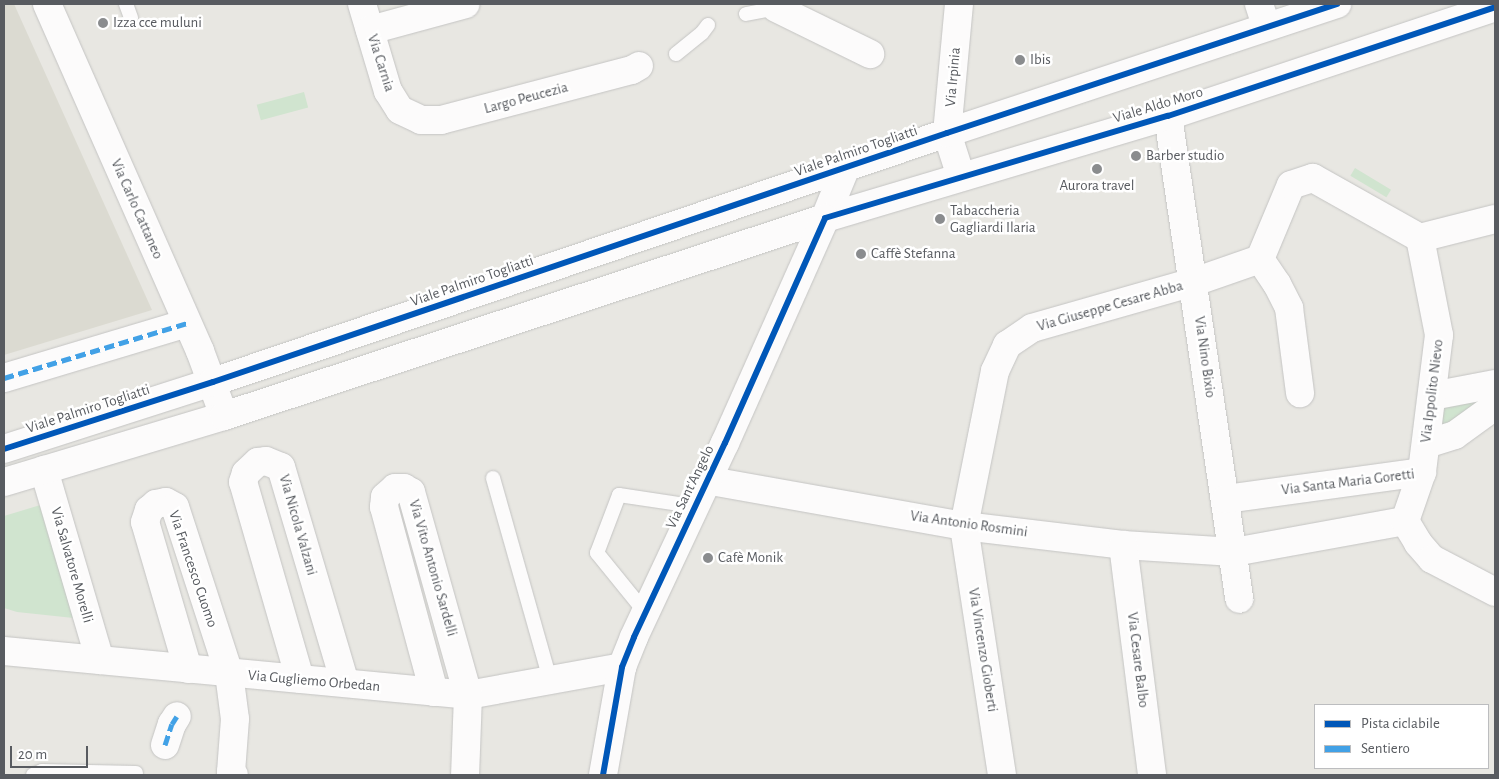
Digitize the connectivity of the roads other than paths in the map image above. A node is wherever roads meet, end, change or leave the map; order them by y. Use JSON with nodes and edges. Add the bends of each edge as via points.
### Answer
{"nodes":[{"id":1,"x":47,"y":4,"type":"edge"},
{"id":2,"x":126,"y":4,"type":"edge"},
{"id":3,"x":362,"y":4,"type":"edge"},
{"id":4,"x":466,"y":4,"type":"edge"},
{"id":5,"x":959,"y":4,"type":"edge"},
{"id":6,"x":1337,"y":4,"type":"edge"},
{"id":7,"x":776,"y":6,"type":"edge"},
{"id":8,"x":1495,"y":7,"type":"edge"},
{"id":9,"x":746,"y":14,"type":"dead end"},
{"id":10,"x":1262,"y":15,"type":"edge"},
{"id":11,"x":131,"y":18,"type":"dead end"},
{"id":12,"x":708,"y":25,"type":"dead end"},
{"id":13,"x":370,"y":30,"type":"junction"},
{"id":14,"x":676,"y":54,"type":"dead end"},
{"id":15,"x":870,"y":54,"type":"dead end"},
{"id":16,"x":639,"y":66,"type":"dead end"},
{"id":17,"x":411,"y":116,"type":"joint"},
{"id":18,"x":1168,"y":116,"type":"junction"},
{"id":19,"x":947,"y":133,"type":"junction"},
{"id":20,"x":846,"y":167,"type":"junction"},
{"id":21,"x":961,"y":177,"type":"junction"},
{"id":22,"x":825,"y":218,"type":"junction"},
{"id":23,"x":1495,"y":219,"type":"edge"},
{"id":24,"x":1420,"y":238,"type":"junction"},
{"id":25,"x":1260,"y":259,"type":"junction"},
{"id":26,"x":1194,"y":282,"type":"junction"},
{"id":27,"x":187,"y":323,"type":"junction"},
{"id":28,"x":4,"y":378,"type":"edge"},
{"id":29,"x":213,"y":382,"type":"junction"},
{"id":30,"x":1495,"y":384,"type":"edge"},
{"id":31,"x":1300,"y":393,"type":"dead end"},
{"id":32,"x":1432,"y":396,"type":"junction"},
{"id":33,"x":1495,"y":406,"type":"edge"},
{"id":34,"x":224,"y":416,"type":"junction"},
{"id":35,"x":1426,"y":444,"type":"junction"},
{"id":36,"x":4,"y":449,"type":"edge"},
{"id":37,"x":44,"y":470,"type":"junction"},
{"id":38,"x":1422,"y":472,"type":"junction"},
{"id":39,"x":493,"y":478,"type":"dead end"},
{"id":40,"x":705,"y":480,"type":"junction"},
{"id":41,"x":4,"y":482,"type":"edge"},
{"id":42,"x":1226,"y":499,"type":"junction"},
{"id":43,"x":693,"y":506,"type":"junction"},
{"id":44,"x":1406,"y":520,"type":"junction"},
{"id":45,"x":964,"y":526,"type":"junction"},
{"id":46,"x":1123,"y":545,"type":"junction"},
{"id":47,"x":1234,"y":552,"type":"junction"},
{"id":48,"x":1495,"y":592,"type":"edge"},
{"id":49,"x":1239,"y":599,"type":"dead end"},
{"id":50,"x":645,"y":612,"type":"junction"},
{"id":51,"x":4,"y":651,"type":"edge"},
{"id":52,"x":100,"y":660,"type":"junction"},
{"id":53,"x":622,"y":666,"type":"junction"},
{"id":54,"x":188,"y":669,"type":"junction"},
{"id":55,"x":229,"y":673,"type":"junction"},
{"id":56,"x":300,"y":679,"type":"junction"},
{"id":57,"x":550,"y":680,"type":"junction"},
{"id":58,"x":345,"y":683,"type":"junction"},
{"id":59,"x":434,"y":692,"type":"junction"},
{"id":60,"x":468,"y":695,"type":"junction"},
{"id":61,"x":177,"y":716,"type":"dead end"},
{"id":62,"x":165,"y":746,"type":"dead end"},
{"id":63,"x":136,"y":773,"type":"dead end"},
{"id":64,"x":232,"y":774,"type":"edge"},
{"id":65,"x":33,"y":775,"type":"edge"},
{"id":66,"x":465,"y":775,"type":"edge"},
{"id":67,"x":603,"y":775,"type":"edge"},
{"id":68,"x":1002,"y":775,"type":"edge"},
{"id":69,"x":1152,"y":775,"type":"edge"}],
"edges":[{"from":1,"to":27,"type":"street","name":"Via Carlo Cattaneo"},
{"from":2,"to":11,"type":"lane"},
{"from":3,"to":13,"type":"street","name":"Via Carnia"},
{"from":4,"to":13,"type":"street"},
{"from":5,"to":19,"type":"street","name":"Via Irpinia"},
{"from":6,"to":10,"type":"street"},
{"from":7,"to":9,"type":"lane"},
{"from":7,"to":15,"type":"street"},
{"from":8,"to":18,"type":"street","name":"Viale Aldo Moro"},
{"from":10,"to":19,"type":"street"},
{"from":12,"to":14,"type":"lane"},
{"from":13,"to":17,"type":"street","name":"Via Carnia","via":[[388,91],[400,110]]},
{"from":16,"to":17,"type":"street","name":"Largo Peucezia","via":[[441,120],[421,120]]},
{"from":18,"to":21,"type":"street","name":"Viale Aldo Moro"},
{"from":18,"to":26,"type":"street","name":"Via Nino Bixio"},
{"from":19,"to":20,"type":"street","name":"Viale Palmiro Togliatti"},
{"from":19,"to":21,"type":"street","name":"Via Irpinia"},
{"from":20,"to":22,"type":"street","name":"Viale Palmiro Togliatti"},
{"from":20,"to":29,"type":"street","name":"Viale Palmiro Togliatti"},
{"from":21,"to":22,"type":"street","name":"Viale Aldo Moro"},
{"from":22,"to":34,"type":"street"},
{"from":22,"to":40,"type":"street","name":"Via Sant'Angelo","via":[[725,443]]},
{"from":23,"to":24,"type":"street"},
{"from":24,"to":25,"type":"street","via":[[1313,178],[1291,185]]},
{"from":24,"to":32,"type":"street","name":"Via Ippolito Nievo","via":[[1439,335]]},
{"from":25,"to":26,"type":"street"},
{"from":25,"to":31,"type":"street","via":[[1290,308]]},
{"from":26,"to":42,"type":"street","name":"Via Nino Bixio"},
{"from":26,"to":45,"type":"street","name":"Via Giuseppe Cesare Abba","via":[[1032,328],[1007,345],[995,371]]},
{"from":27,"to":28,"type":"street"},
{"from":27,"to":29,"type":"street","name":"Via Carlo Cattaneo"},
{"from":29,"to":34,"type":"street","name":"Via Carlo Cattaneo"},
{"from":29,"to":36,"type":"street","name":"Viale Palmiro Togliatti"},
{"from":30,"to":32,"type":"street"},
{"from":32,"to":35,"type":"street","name":"Via Ippolito Nievo"},
{"from":33,"to":35,"type":"street","via":[[1455,435]]},
{"from":34,"to":37,"type":"street"},
{"from":35,"to":38,"type":"street","name":"Via Ippolito Nievo"},
{"from":37,"to":41,"type":"street"},
{"from":37,"to":52,"type":"street","name":"Via Salvatore Morelli"},
{"from":38,"to":42,"type":"street","name":"Via Santa Maria Goretti"},
{"from":38,"to":44,"type":"street","name":"Via Santa Maria Goretti"},
{"from":39,"to":57,"type":"lane"},
{"from":40,"to":43,"type":"street","name":"Via Sant'Angelo"},
{"from":40,"to":45,"type":"street","name":"Via Antonio Rosmini"},
{"from":42,"to":47,"type":"street","name":"Via Nino Bixio"},
{"from":43,"to":50,"type":"street","name":"Via Sant'Angelo"},
{"from":43,"to":50,"type":"lane","via":[[619,495],[597,553]]},
{"from":44,"to":47,"type":"street"},
{"from":44,"to":48,"type":"street","via":[[1418,543],[1432,559]]},
{"from":45,"to":46,"type":"street","name":"Via Antonio Rosmini"},
{"from":45,"to":68,"type":"street","name":"Via Vincenzo Gioberti"},
{"from":46,"to":47,"type":"street","name":"Via Antonio Rosmini"},
{"from":46,"to":69,"type":"street","name":"Via Cesare Balbo"},
{"from":47,"to":49,"type":"street","name":"Via Nino Bixio"},
{"from":50,"to":53,"type":"street","name":"Via Sant'Angelo"},
{"from":51,"to":52,"type":"street","name":"Via Gugliemo Orbedan"},
{"from":52,"to":54,"type":"street","name":"Via Gugliemo Orbedan"},
{"from":53,"to":57,"type":"street","name":"Via Gugliemo Orbedan"},
{"from":53,"to":67,"type":"street","name":"Via Sant'Angelo"},
{"from":54,"to":55,"type":"street","name":"Via Gugliemo Orbedan"},
{"from":54,"to":55,"type":"street","name":"Via Francesco Cuomo","via":[[145,522],[149,510],[166,502],[175,507]]},
{"from":55,"to":56,"type":"street","name":"Via Gugliemo Orbedan"},
{"from":55,"to":64,"type":"street","via":[[235,719]]},
{"from":56,"to":58,"type":"street","name":"Via Gugliemo Orbedan"},
{"from":56,"to":58,"type":"street","name":"Via Nicola Valzani","via":[[243,482],[246,473],[258,462],[281,467]]},
{"from":57,"to":60,"type":"street","name":"Via Gugliemo Orbedan"},
{"from":58,"to":59,"type":"street","name":"Via Gugliemo Orbedan"},
{"from":59,"to":60,"type":"street","name":"Via Gugliemo Orbedan"},
{"from":59,"to":60,"type":"street","name":"Via Vito Antonio Sardelli","via":[[384,507],[385,497],[395,488],[411,492]]},
{"from":60,"to":66,"type":"street"},
{"from":61,"to":62,"type":"street"},
{"from":63,"to":65,"type":"lane","via":[[42,771]]}]}
